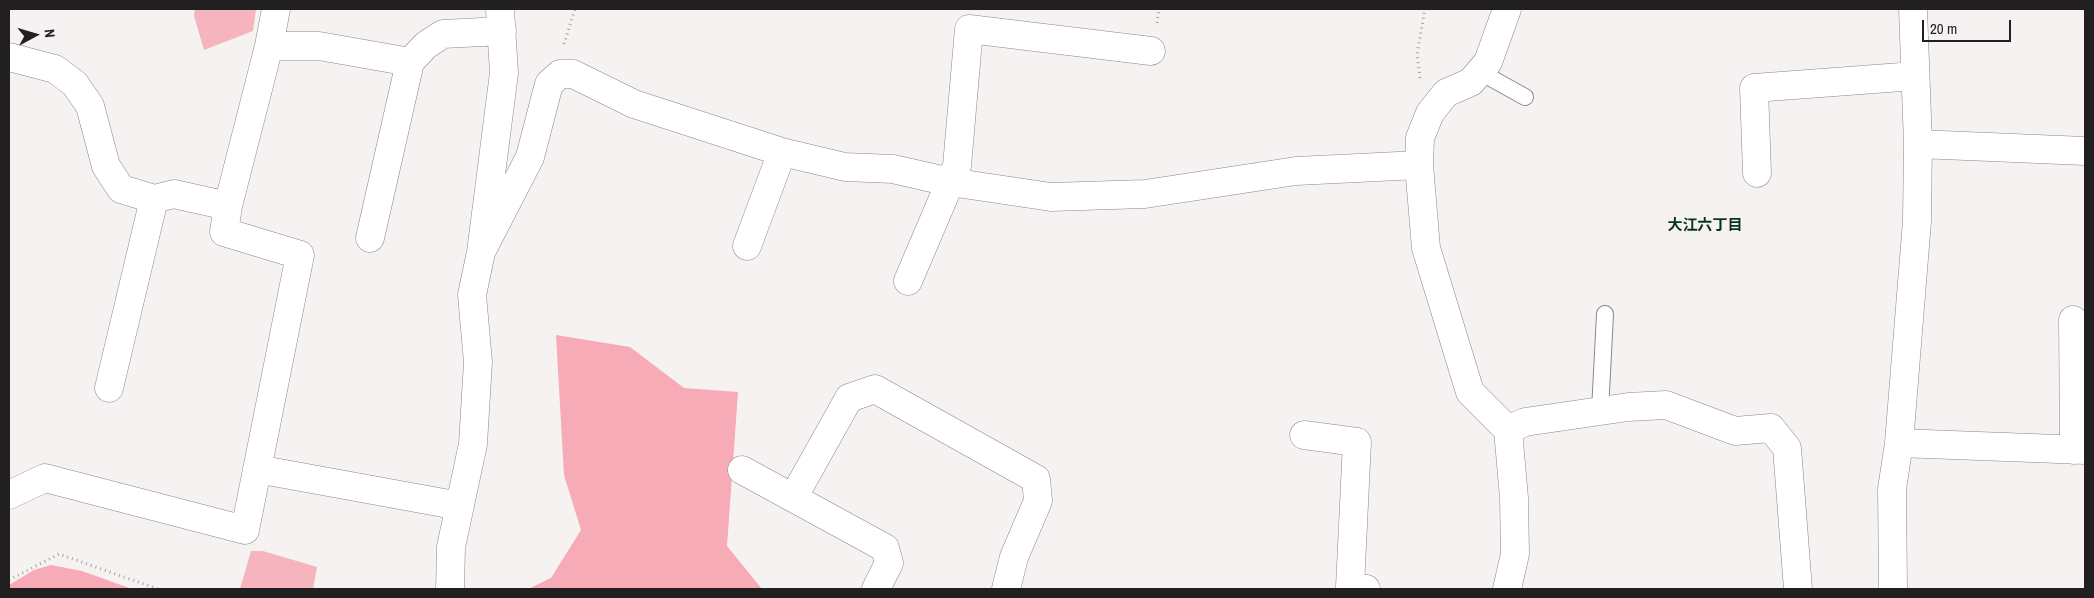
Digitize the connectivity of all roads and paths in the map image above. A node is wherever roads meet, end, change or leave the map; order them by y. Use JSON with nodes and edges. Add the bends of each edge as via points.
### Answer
{"nodes":[{"id":1,"x":276,"y":9,"type":"edge"},
{"id":2,"x":575,"y":9,"type":"edge"},
{"id":3,"x":1425,"y":9,"type":"edge"},
{"id":4,"x":1507,"y":9,"type":"edge"},
{"id":5,"x":1913,"y":9,"type":"edge"},
{"id":6,"x":501,"y":20,"type":"edge"},
{"id":7,"x":269,"y":46,"type":"junction"},
{"id":8,"x":1151,"y":51,"type":"dead end"},
{"id":9,"x":9,"y":57,"type":"edge"},
{"id":10,"x":410,"y":62,"type":"junction"},
{"id":11,"x":1480,"y":72,"type":"junction"},
{"id":12,"x":560,"y":74,"type":"junction"},
{"id":13,"x":1915,"y":76,"type":"junction"},
{"id":14,"x":1524,"y":97,"type":"dead end"},
{"id":15,"x":1434,"y":108,"type":"junction"},
{"id":16,"x":1918,"y":144,"type":"junction"},
{"id":17,"x":2085,"y":151,"type":"edge"},
{"id":18,"x":782,"y":152,"type":"junction"},
{"id":19,"x":1419,"y":165,"type":"junction"},
{"id":20,"x":1757,"y":173,"type":"dead end"},
{"id":21,"x":950,"y":182,"type":"junction"},
{"id":22,"x":154,"y":200,"type":"junction"},
{"id":23,"x":228,"y":206,"type":"junction"},
{"id":24,"x":370,"y":238,"type":"dead end"},
{"id":25,"x":747,"y":246,"type":"dead end"},
{"id":26,"x":481,"y":252,"type":"junction"},
{"id":27,"x":908,"y":281,"type":"dead end"},
{"id":28,"x":1605,"y":314,"type":"dead end"},
{"id":29,"x":2073,"y":320,"type":"dead end"},
{"id":30,"x":108,"y":388,"type":"dead end"},
{"id":31,"x":1600,"y":411,"type":"junction"},
{"id":32,"x":1508,"y":430,"type":"junction"},
{"id":33,"x":1304,"y":435,"type":"dead end"},
{"id":34,"x":1899,"y":443,"type":"junction"},
{"id":35,"x":2080,"y":450,"type":"edge"},
{"id":36,"x":257,"y":469,"type":"junction"},
{"id":37,"x":742,"y":470,"type":"dead end"},
{"id":38,"x":9,"y":495,"type":"edge"},
{"id":39,"x":793,"y":498,"type":"junction"},
{"id":40,"x":460,"y":506,"type":"junction"},
{"id":41,"x":9,"y":580,"type":"edge"},
{"id":42,"x":158,"y":589,"type":"edge"},
{"id":43,"x":450,"y":589,"type":"edge"},
{"id":44,"x":876,"y":589,"type":"edge"},
{"id":45,"x":1006,"y":589,"type":"edge"},
{"id":46,"x":1366,"y":589,"type":"edge"},
{"id":47,"x":1506,"y":589,"type":"edge"},
{"id":48,"x":1798,"y":589,"type":"edge"},
{"id":49,"x":1894,"y":589,"type":"edge"}],
"edges":[{"from":1,"to":7,"type":"street"},
{"from":2,"to":12,"type":"path","via":[[560,55]]},
{"from":3,"to":15,"type":"path","via":[[1417,54],[1421,83]]},
{"from":4,"to":11,"type":"street","via":[[1488,62]]},
{"from":5,"to":13,"type":"street"},
{"from":6,"to":10,"type":"street","via":[[443,34],[426,45]]},
{"from":6,"to":26,"type":"street","via":[[504,72]]},
{"from":7,"to":10,"type":"street","via":[[319,46]]},
{"from":7,"to":23,"type":"street"},
{"from":8,"to":21,"type":"street","via":[[969,29],[956,166]]},
{"from":9,"to":22,"type":"street","via":[[55,69],[75,84],[90,106],[106,166],[121,189]]},
{"from":10,"to":24,"type":"street"},
{"from":11,"to":14,"type":"lane"},
{"from":11,"to":15,"type":"street","via":[[1471,82],[1446,93]]},
{"from":12,"to":18,"type":"street","via":[[573,74],[634,104]]},
{"from":12,"to":26,"type":"street","via":[[549,84],[530,157]]},
{"from":13,"to":16,"type":"street"},
{"from":13,"to":20,"type":"street","via":[[1754,88]]},
{"from":15,"to":19,"type":"street","via":[[1420,138]]},
{"from":16,"to":17,"type":"street"},
{"from":16,"to":34,"type":"street","via":[[1917,221]]},
{"from":18,"to":21,"type":"street","via":[[845,167],[893,169]]},
{"from":18,"to":25,"type":"street"},
{"from":19,"to":21,"type":"street","via":[[1296,171],[1145,194],[1051,196]]},
{"from":19,"to":32,"type":"street","via":[[1426,248],[1470,392]]},
{"from":21,"to":27,"type":"street"},
{"from":22,"to":23,"type":"street","via":[[174,194]]},
{"from":22,"to":30,"type":"street"},
{"from":23,"to":36,"type":"street","via":[[224,232],[300,255]]},
{"from":26,"to":40,"type":"street","via":[[472,295],[478,362],[473,444]]},
{"from":28,"to":31,"type":"lane"},
{"from":29,"to":35,"type":"street"},
{"from":31,"to":32,"type":"street","via":[[1525,422]]},
{"from":31,"to":48,"type":"street","via":[[1666,406],[1735,431],[1771,428],[1787,448]]},
{"from":32,"to":47,"type":"street","via":[[1515,554]]},
{"from":33,"to":46,"type":"street","via":[[1357,442],[1350,587]]},
{"from":34,"to":35,"type":"street"},
{"from":34,"to":49,"type":"street","via":[[1892,489]]},
{"from":36,"to":38,"type":"street","via":[[245,530],[45,478]]},
{"from":36,"to":40,"type":"street"},
{"from":37,"to":39,"type":"street"},
{"from":39,"to":44,"type":"street","via":[[885,548],[889,563]]},
{"from":39,"to":45,"type":"street","via":[[849,398],[875,389],[1036,479],[1038,501],[1014,557]]},
{"from":40,"to":43,"type":"street","via":[[451,547]]},
{"from":41,"to":42,"type":"path","via":[[59,554]]}]}
